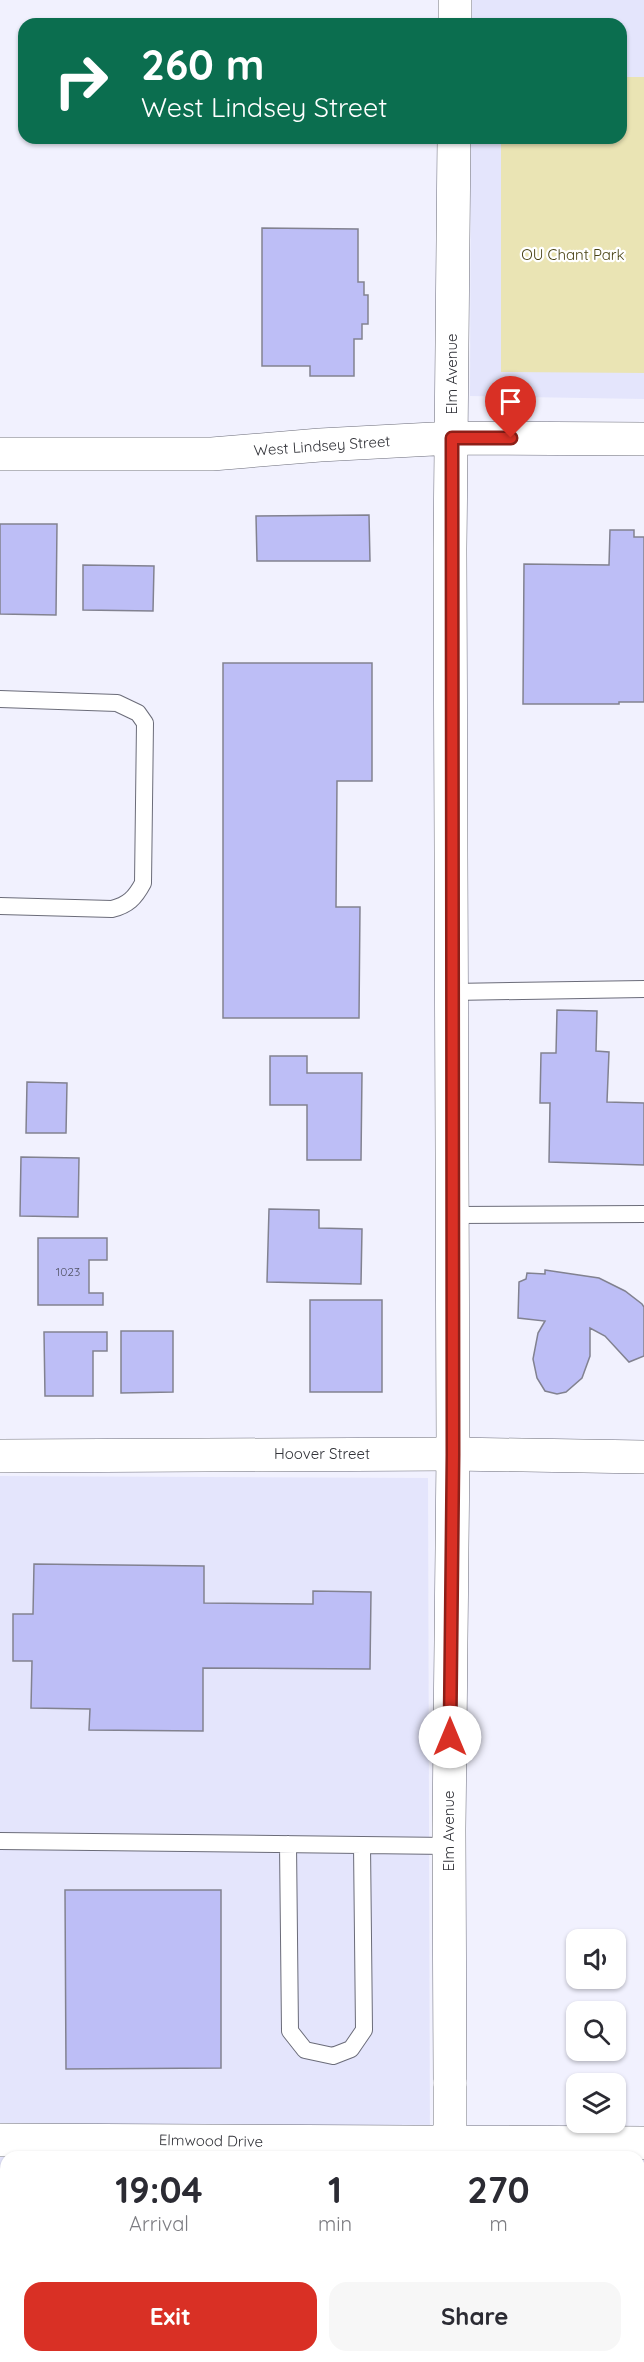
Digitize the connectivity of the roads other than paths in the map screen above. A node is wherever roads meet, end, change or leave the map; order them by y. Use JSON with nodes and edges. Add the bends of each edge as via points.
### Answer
{"nodes":[{"id":1,"x":455,"y":0,"type":"edge"},
{"id":2,"x":455,"y":18,"type":"edge"},
{"id":3,"x":454,"y":144,"type":"edge"},
{"id":4,"x":452,"y":438,"type":"junction"},
{"id":5,"x":644,"y":439,"type":"edge"},
{"id":6,"x":0,"y":453,"type":"edge"},
{"id":7,"x":0,"y":699,"type":"edge"},
{"id":8,"x":0,"y":906,"type":"edge"},
{"id":9,"x":644,"y":989,"type":"edge"},
{"id":10,"x":452,"y":992,"type":"junction"},
{"id":11,"x":644,"y":1214,"type":"edge"},
{"id":12,"x":453,"y":1215,"type":"junction"},
{"id":13,"x":453,"y":1454,"type":"junction"},
{"id":14,"x":0,"y":1456,"type":"edge"},
{"id":15,"x":644,"y":1457,"type":"edge"},
{"id":16,"x":0,"y":1841,"type":"edge"},
{"id":17,"x":288,"y":1844,"type":"junction"},
{"id":18,"x":362,"y":1845,"type":"junction"},
{"id":19,"x":449,"y":1846,"type":"junction"},
{"id":20,"x":0,"y":2139,"type":"edge"},
{"id":21,"x":644,"y":2143,"type":"edge"},
{"id":22,"x":450,"y":2150,"type":"edge"}],
"edges":[{"from":1,"to":2,"type":"street"},
{"from":3,"to":4,"type":"street","name":"Elm Avenue"},
{"from":4,"to":5,"type":"street","name":"West Lindsey Street"},
{"from":4,"to":6,"type":"street","name":"West Lindsey Street","via":[[212,454]]},
{"from":4,"to":10,"type":"street","name":"Elm Avenue"},
{"from":7,"to":8,"type":"lane","via":[[117,703],[138,713],[144,723],[144,735],[143,883],[136,897],[123,907],[112,909]]},
{"from":9,"to":10,"type":"lane"},
{"from":10,"to":12,"type":"street","name":"Elm Avenue"},
{"from":11,"to":12,"type":"lane"},
{"from":12,"to":13,"type":"street","name":"Elm Avenue"},
{"from":13,"to":14,"type":"street","name":"Hoover Street"},
{"from":13,"to":15,"type":"street","name":"Hoover Street"},
{"from":13,"to":19,"type":"street","name":"Elm Avenue"},
{"from":16,"to":17,"type":"lane"},
{"from":17,"to":18,"type":"lane"},
{"from":17,"to":18,"type":"lane","via":[[290,2031],[305,2050],[333,2056],[351,2049],[364,2030]]},
{"from":18,"to":19,"type":"lane"},
{"from":19,"to":22,"type":"street","name":"Elm Avenue"},
{"from":20,"to":22,"type":"street","name":"Elmwood Drive"},
{"from":21,"to":22,"type":"street","name":"Elmwood Drive","via":[[531,2143]]}]}
